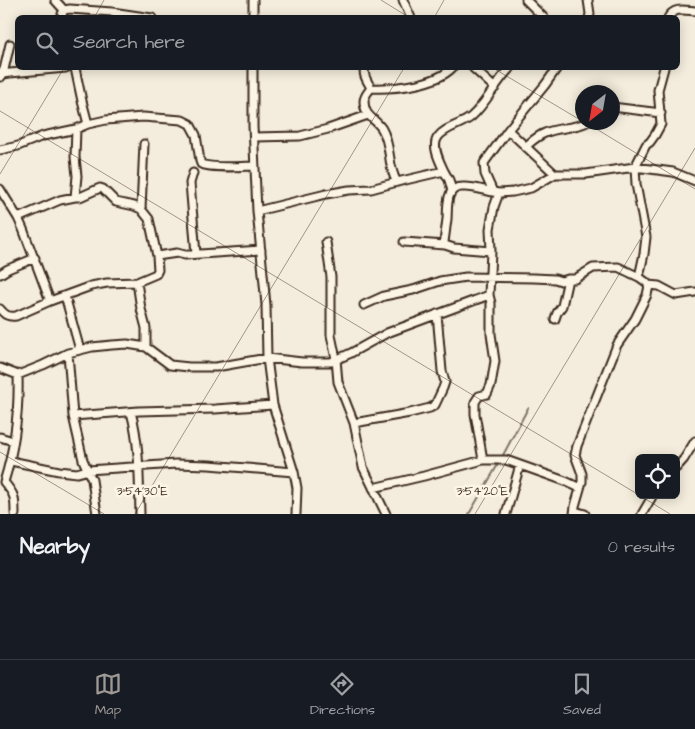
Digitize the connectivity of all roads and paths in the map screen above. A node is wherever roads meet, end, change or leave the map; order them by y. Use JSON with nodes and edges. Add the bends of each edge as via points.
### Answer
{"nodes":[{"id":1,"x":55,"y":0,"type":"edge"},
{"id":2,"x":253,"y":0,"type":"edge"},
{"id":3,"x":403,"y":0,"type":"edge"},
{"id":4,"x":526,"y":0,"type":"edge"},
{"id":5,"x":588,"y":0,"type":"edge"},
{"id":6,"x":695,"y":10,"type":"edge"},
{"id":7,"x":63,"y":14,"type":"edge"},
{"id":8,"x":132,"y":15,"type":"edge"},
{"id":9,"x":253,"y":15,"type":"edge"},
{"id":10,"x":410,"y":15,"type":"edge"},
{"id":11,"x":541,"y":15,"type":"edge"},
{"id":12,"x":590,"y":15,"type":"edge"},
{"id":13,"x":670,"y":15,"type":"edge"},
{"id":14,"x":10,"y":44,"type":"dead end"},
{"id":15,"x":44,"y":70,"type":"edge"},
{"id":16,"x":75,"y":70,"type":"edge"},
{"id":17,"x":254,"y":70,"type":"edge"},
{"id":18,"x":363,"y":70,"type":"edge"},
{"id":19,"x":450,"y":70,"type":"edge"},
{"id":20,"x":475,"y":70,"type":"edge"},
{"id":21,"x":508,"y":70,"type":"edge"},
{"id":22,"x":556,"y":70,"type":"edge"},
{"id":23,"x":663,"y":70,"type":"edge"},
{"id":24,"x":1,"y":74,"type":"edge"},
{"id":25,"x":372,"y":88,"type":"junction"},
{"id":26,"x":495,"y":88,"type":"junction"},
{"id":27,"x":620,"y":107,"type":"edge"},
{"id":28,"x":661,"y":113,"type":"junction"},
{"id":29,"x":368,"y":115,"type":"junction"},
{"id":30,"x":88,"y":124,"type":"junction"},
{"id":31,"x":575,"y":127,"type":"edge"},
{"id":32,"x":76,"y":129,"type":"junction"},
{"id":33,"x":508,"y":130,"type":"junction"},
{"id":34,"x":254,"y":137,"type":"junction"},
{"id":35,"x":144,"y":144,"type":"dead end"},
{"id":36,"x":526,"y":147,"type":"junction"},
{"id":37,"x":0,"y":150,"type":"edge"},
{"id":38,"x":255,"y":166,"type":"junction"},
{"id":39,"x":635,"y":166,"type":"junction"},
{"id":40,"x":444,"y":170,"type":"junction"},
{"id":41,"x":194,"y":172,"type":"dead end"},
{"id":42,"x":555,"y":174,"type":"junction"},
{"id":43,"x":695,"y":181,"type":"edge"},
{"id":44,"x":397,"y":182,"type":"junction"},
{"id":45,"x":0,"y":189,"type":"edge"},
{"id":46,"x":452,"y":191,"type":"junction"},
{"id":47,"x":496,"y":192,"type":"junction"},
{"id":48,"x":75,"y":197,"type":"junction"},
{"id":49,"x":142,"y":209,"type":"junction"},
{"id":50,"x":257,"y":211,"type":"junction"},
{"id":51,"x":18,"y":218,"type":"junction"},
{"id":52,"x":326,"y":242,"type":"dead end"},
{"id":53,"x":404,"y":242,"type":"dead end"},
{"id":54,"x":445,"y":246,"type":"junction"},
{"id":55,"x":261,"y":250,"type":"junction"},
{"id":56,"x":491,"y":251,"type":"junction"},
{"id":57,"x":196,"y":254,"type":"junction"},
{"id":58,"x":157,"y":256,"type":"junction"},
{"id":59,"x":35,"y":258,"type":"junction"},
{"id":60,"x":0,"y":274,"type":"edge"},
{"id":61,"x":490,"y":277,"type":"junction"},
{"id":62,"x":639,"y":277,"type":"junction"},
{"id":63,"x":568,"y":279,"type":"junction"},
{"id":64,"x":137,"y":282,"type":"junction"},
{"id":65,"x":648,"y":285,"type":"junction"},
{"id":66,"x":695,"y":292,"type":"edge"},
{"id":67,"x":489,"y":295,"type":"junction"},
{"id":68,"x":65,"y":296,"type":"junction"},
{"id":69,"x":50,"y":301,"type":"junction"},
{"id":70,"x":364,"y":306,"type":"dead end"},
{"id":71,"x":0,"y":309,"type":"edge"},
{"id":72,"x":437,"y":314,"type":"junction"},
{"id":73,"x":555,"y":319,"type":"dead end"},
{"id":74,"x":146,"y":347,"type":"junction"},
{"id":75,"x":80,"y":350,"type":"junction"},
{"id":76,"x":68,"y":353,"type":"junction"},
{"id":77,"x":267,"y":358,"type":"junction"},
{"id":78,"x":336,"y":359,"type":"junction"},
{"id":79,"x":0,"y":368,"type":"edge"},
{"id":80,"x":18,"y":375,"type":"junction"},
{"id":81,"x":273,"y":405,"type":"junction"},
{"id":82,"x":131,"y":412,"type":"junction"},
{"id":83,"x":73,"y":416,"type":"junction"},
{"id":84,"x":354,"y":423,"type":"junction"},
{"id":85,"x":0,"y":437,"type":"edge"},
{"id":86,"x":13,"y":441,"type":"junction"},
{"id":87,"x":695,"y":441,"type":"edge"},
{"id":88,"x":483,"y":460,"type":"junction"},
{"id":89,"x":11,"y":461,"type":"junction"},
{"id":90,"x":680,"y":464,"type":"edge"},
{"id":91,"x":520,"y":465,"type":"junction"},
{"id":92,"x":139,"y":467,"type":"junction"},
{"id":93,"x":88,"y":470,"type":"junction"},
{"id":94,"x":294,"y":472,"type":"junction"},
{"id":95,"x":2,"y":482,"type":"edge"},
{"id":96,"x":374,"y":488,"type":"junction"},
{"id":97,"x":580,"y":488,"type":"junction"},
{"id":98,"x":651,"y":499,"type":"edge"},
{"id":99,"x":574,"y":512,"type":"edge"},
{"id":100,"x":15,"y":514,"type":"edge"},
{"id":101,"x":97,"y":514,"type":"edge"},
{"id":102,"x":140,"y":514,"type":"edge"},
{"id":103,"x":296,"y":514,"type":"edge"},
{"id":104,"x":386,"y":514,"type":"edge"},
{"id":105,"x":506,"y":514,"type":"edge"},
{"id":106,"x":585,"y":514,"type":"edge"},
{"id":107,"x":642,"y":514,"type":"edge"}],
"edges":[{"from":1,"to":7,"type":"street"},
{"from":2,"to":9,"type":"street"},
{"from":3,"to":10,"type":"street"},
{"from":4,"to":11,"type":"street"},
{"from":5,"to":12,"type":"street"},
{"from":6,"to":13,"type":"street","via":[[677,9]]},
{"from":7,"to":8,"type":"street","via":[[70,9]]},
{"from":14,"to":24,"type":"street"},
{"from":15,"to":24,"type":"street"},
{"from":16,"to":30,"type":"street"},
{"from":17,"to":34,"type":"street"},
{"from":18,"to":25,"type":"street"},
{"from":19,"to":25,"type":"street","via":[[414,85]]},
{"from":20,"to":26,"type":"street"},
{"from":21,"to":26,"type":"street"},
{"from":22,"to":33,"type":"street"},
{"from":23,"to":28,"type":"street","via":[[658,90]]},
{"from":25,"to":29,"type":"street","via":[[364,100]]},
{"from":26,"to":40,"type":"street","via":[[472,116],[438,137],[436,146]]},
{"from":27,"to":28,"type":"street"},
{"from":28,"to":39,"type":"street","via":[[661,124]]},
{"from":29,"to":34,"type":"street","via":[[300,136]]},
{"from":29,"to":44,"type":"street","via":[[376,121],[387,140]]},
{"from":30,"to":32,"type":"street"},
{"from":30,"to":38,"type":"street","via":[[143,117],[182,120],[190,124],[196,135],[201,164]]},
{"from":31,"to":36,"type":"street","via":[[545,133]]},
{"from":32,"to":37,"type":"street"},
{"from":32,"to":48,"type":"street"},
{"from":33,"to":36,"type":"street"},
{"from":33,"to":47,"type":"street","via":[[484,163],[485,174]]},
{"from":34,"to":38,"type":"street"},
{"from":35,"to":49,"type":"street"},
{"from":36,"to":42,"type":"street"},
{"from":38,"to":50,"type":"street"},
{"from":39,"to":42,"type":"street","via":[[586,174]]},
{"from":39,"to":43,"type":"street","via":[[673,172]]},
{"from":39,"to":62,"type":"street","via":[[646,237]]},
{"from":40,"to":44,"type":"street"},
{"from":40,"to":46,"type":"street"},
{"from":41,"to":57,"type":"street","via":[[190,183]]},
{"from":42,"to":47,"type":"street","via":[[531,188]]},
{"from":44,"to":50,"type":"street","via":[[372,189],[326,194]]},
{"from":45,"to":51,"type":"street"},
{"from":46,"to":47,"type":"street","via":[[463,186]]},
{"from":46,"to":54,"type":"street","via":[[447,205]]},
{"from":47,"to":56,"type":"street","via":[[490,229]]},
{"from":48,"to":49,"type":"street","via":[[100,188],[116,202]]},
{"from":48,"to":51,"type":"street"},
{"from":49,"to":58,"type":"street","via":[[149,219]]},
{"from":50,"to":55,"type":"street"},
{"from":51,"to":59,"type":"street"},
{"from":52,"to":78,"type":"street","via":[[331,277],[331,335]]},
{"from":53,"to":54,"type":"street"},
{"from":54,"to":56,"type":"street"},
{"from":55,"to":57,"type":"street"},
{"from":55,"to":77,"type":"street"},
{"from":56,"to":61,"type":"street"},
{"from":57,"to":58,"type":"street","via":[[177,252]]},
{"from":58,"to":64,"type":"street","via":[[156,274]]},
{"from":59,"to":60,"type":"street"},
{"from":59,"to":69,"type":"street"},
{"from":61,"to":63,"type":"street"},
{"from":61,"to":67,"type":"street"},
{"from":61,"to":70,"type":"street","via":[[440,281],[384,296]]},
{"from":62,"to":63,"type":"street","via":[[618,267],[593,268],[575,279]]},
{"from":62,"to":65,"type":"street"},
{"from":63,"to":73,"type":"street","via":[[562,306]]},
{"from":64,"to":68,"type":"street","via":[[91,286]]},
{"from":64,"to":74,"type":"street","via":[[146,328]]},
{"from":65,"to":66,"type":"street","via":[[659,286],[676,295]]},
{"from":65,"to":97,"type":"street","via":[[635,319],[616,346],[577,446],[575,455],[582,474]]},
{"from":67,"to":72,"type":"street"},
{"from":67,"to":88,"type":"street","via":[[495,361],[491,386],[487,394],[479,396],[475,402]]},
{"from":68,"to":69,"type":"street"},
{"from":68,"to":75,"type":"street"},
{"from":69,"to":71,"type":"street","via":[[11,317]]},
{"from":72,"to":78,"type":"street","via":[[387,333]]},
{"from":72,"to":84,"type":"street","via":[[445,382],[435,405]]},
{"from":74,"to":75,"type":"street","via":[[127,344]]},
{"from":74,"to":77,"type":"street","via":[[170,365],[189,367]]},
{"from":75,"to":76,"type":"street"},
{"from":76,"to":80,"type":"street"},
{"from":76,"to":83,"type":"street"},
{"from":77,"to":78,"type":"street","via":[[302,362],[331,362]]},
{"from":77,"to":81,"type":"street"},
{"from":78,"to":84,"type":"street","via":[[338,382]]},
{"from":79,"to":80,"type":"street"},
{"from":80,"to":86,"type":"street"},
{"from":81,"to":82,"type":"street"},
{"from":81,"to":94,"type":"street"},
{"from":82,"to":83,"type":"street"},
{"from":82,"to":92,"type":"street"},
{"from":83,"to":93,"type":"street"},
{"from":84,"to":96,"type":"street","via":[[363,467]]},
{"from":85,"to":86,"type":"street"},
{"from":86,"to":89,"type":"street"},
{"from":87,"to":90,"type":"street"},
{"from":88,"to":91,"type":"street","via":[[506,460]]},
{"from":88,"to":96,"type":"street"},
{"from":89,"to":93,"type":"street","via":[[59,471],[77,473]]},
{"from":89,"to":95,"type":"street"},
{"from":91,"to":97,"type":"street"},
{"from":91,"to":105,"type":"street"},
{"from":92,"to":93,"type":"street"},
{"from":92,"to":94,"type":"street","via":[[208,465]]},
{"from":92,"to":102,"type":"street"},
{"from":93,"to":101,"type":"street"},
{"from":94,"to":103,"type":"street"},
{"from":95,"to":100,"type":"street","via":[[13,492]]},
{"from":96,"to":104,"type":"street"},
{"from":97,"to":99,"type":"street"},
{"from":98,"to":107,"type":"street"},
{"from":99,"to":106,"type":"street"}]}
